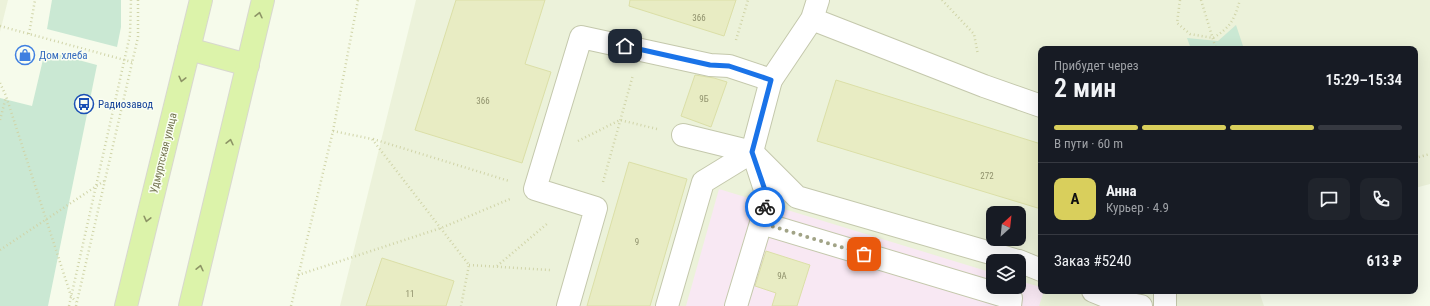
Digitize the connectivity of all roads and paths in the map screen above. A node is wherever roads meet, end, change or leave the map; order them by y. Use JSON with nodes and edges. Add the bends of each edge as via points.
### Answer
{"nodes":[{"id":1,"x":35,"y":0,"type":"edge"},
{"id":2,"x":131,"y":0,"type":"edge"},
{"id":3,"x":138,"y":0,"type":"edge"},
{"id":4,"x":200,"y":0,"type":"edge"},
{"id":5,"x":263,"y":0,"type":"edge"},
{"id":6,"x":358,"y":0,"type":"edge"},
{"id":7,"x":748,"y":0,"type":"edge"},
{"id":8,"x":942,"y":0,"type":"edge"},
{"id":9,"x":1180,"y":0,"type":"edge"},
{"id":10,"x":1201,"y":0,"type":"edge"},
{"id":11,"x":1240,"y":0,"type":"edge"},
{"id":12,"x":815,"y":9,"type":"edge"},
{"id":13,"x":0,"y":26,"type":"edge"},
{"id":14,"x":29,"y":34,"type":"junction"},
{"id":15,"x":1213,"y":38,"type":"junction"},
{"id":16,"x":1215,"y":46,"type":"edge"},
{"id":17,"x":189,"y":49,"type":"junction"},
{"id":18,"x":640,"y":50,"type":"junction"},
{"id":19,"x":125,"y":60,"type":"junction"},
{"id":20,"x":132,"y":62,"type":"junction"},
{"id":21,"x":248,"y":65,"type":"junction"},
{"id":22,"x":729,"y":66,"type":"junction"},
{"id":23,"x":771,"y":80,"type":"junction"},
{"id":24,"x":0,"y":83,"type":"edge"},
{"id":25,"x":984,"y":86,"type":"junction"},
{"id":26,"x":6,"y":96,"type":"junction"},
{"id":27,"x":1038,"y":105,"type":"edge"},
{"id":28,"x":0,"y":120,"type":"edge"},
{"id":29,"x":620,"y":120,"type":"junction"},
{"id":30,"x":333,"y":131,"type":"junction"},
{"id":31,"x":683,"y":135,"type":"joint"},
{"id":32,"x":372,"y":139,"type":"junction"},
{"id":33,"x":752,"y":152,"type":"junction"},
{"id":34,"x":1430,"y":154,"type":"edge"},
{"id":35,"x":1418,"y":157,"type":"edge"},
{"id":36,"x":544,"y":158,"type":"junction"},
{"id":37,"x":105,"y":181,"type":"junction"},
{"id":38,"x":96,"y":186,"type":"junction"},
{"id":39,"x":534,"y":189,"type":"junction"},
{"id":40,"x":574,"y":201,"type":"junction"},
{"id":41,"x":596,"y":208,"type":"junction"},
{"id":42,"x":46,"y":219,"type":"junction"},
{"id":43,"x":761,"y":223,"type":"junction"},
{"id":44,"x":441,"y":228,"type":"junction"},
{"id":45,"x":0,"y":250,"type":"edge"},
{"id":46,"x":992,"y":254,"type":"edge"},
{"id":47,"x":469,"y":265,"type":"junction"},
{"id":48,"x":1026,"y":265,"type":"edge"},
{"id":49,"x":497,"y":266,"type":"junction"},
{"id":50,"x":1038,"y":269,"type":"edge"},
{"id":51,"x":578,"y":272,"type":"junction"},
{"id":52,"x":298,"y":274,"type":"junction"},
{"id":53,"x":1100,"y":294,"type":"edge"},
{"id":54,"x":1165,"y":294,"type":"edge"},
{"id":55,"x":71,"y":296,"type":"junction"},
{"id":56,"x":1012,"y":297,"type":"edge"},
{"id":57,"x":76,"y":304,"type":"edge"},
{"id":58,"x":69,"y":306,"type":"edge"},
{"id":59,"x":126,"y":306,"type":"edge"},
{"id":60,"x":190,"y":306,"type":"edge"},
{"id":61,"x":291,"y":306,"type":"edge"},
{"id":62,"x":461,"y":306,"type":"edge"},
{"id":63,"x":568,"y":306,"type":"edge"},
{"id":64,"x":667,"y":306,"type":"edge"},
{"id":65,"x":736,"y":306,"type":"edge"},
{"id":66,"x":1141,"y":306,"type":"edge"},
{"id":67,"x":1165,"y":306,"type":"edge"}],
"edges":[{"from":1,"to":14,"type":"path"},
{"from":2,"to":19,"type":"path","via":[[130,35]]},
{"from":3,"to":20,"type":"path","via":[[138,37]]},
{"from":4,"to":17,"type":"main road","name":"Удмуртская улица"},
{"from":21,"to":5,"type":"main road","one_way":true},
{"from":6,"to":30,"type":"path"},
{"from":7,"to":22,"type":"path"},
{"from":8,"to":25,"type":"path","via":[[974,34]]},
{"from":9,"to":15,"type":"path","via":[[1177,23],[1190,34]]},
{"from":10,"to":15,"type":"path"},
{"from":11,"to":15,"type":"path","via":[[1236,14],[1226,30]]},
{"from":12,"to":23,"type":"lane"},
{"from":12,"to":25,"type":"lane"},
{"from":13,"to":14,"type":"path"},
{"from":14,"to":19,"type":"path"},
{"from":15,"to":16,"type":"path"},
{"from":17,"to":21,"type":"main road"},
{"from":17,"to":59,"type":"main road","name":"Удмуртская улица","one_way":true},
{"from":18,"to":22,"type":"lane","via":[[710,65]]},
{"from":18,"to":29,"type":"path"},
{"from":18,"to":36,"type":"lane","via":[[581,37]]},
{"from":19,"to":20,"type":"path"},
{"from":19,"to":38,"type":"path"},
{"from":20,"to":37,"type":"path"},
{"from":60,"to":21,"type":"main road","one_way":true},
{"from":22,"to":23,"type":"lane"},
{"from":23,"to":33,"type":"lane"},
{"from":24,"to":26,"type":"path"},
{"from":25,"to":27,"type":"lane"},
{"from":26,"to":28,"type":"path"},
{"from":26,"to":42,"type":"path"},
{"from":29,"to":31,"type":"path"},
{"from":29,"to":36,"type":"path"},
{"from":29,"to":41,"type":"path"},
{"from":30,"to":32,"type":"path"},
{"from":30,"to":52,"type":"path"},
{"from":31,"to":33,"type":"lane"},
{"from":32,"to":39,"type":"path"},
{"from":32,"to":44,"type":"path"},
{"from":33,"to":43,"type":"lane","via":[[767,196]]},
{"from":33,"to":46,"type":"lane","via":[[797,197]]},
{"from":33,"to":64,"type":"lane","via":[[703,182]]},
{"from":34,"to":35,"type":"path"},
{"from":36,"to":39,"type":"lane"},
{"from":37,"to":38,"type":"path"},
{"from":37,"to":57,"type":"path"},
{"from":38,"to":42,"type":"path"},
{"from":38,"to":55,"type":"path"},
{"from":39,"to":40,"type":"lane"},
{"from":39,"to":44,"type":"path"},
{"from":40,"to":41,"type":"lane"},
{"from":40,"to":49,"type":"path"},
{"from":41,"to":51,"type":"lane"},
{"from":42,"to":45,"type":"path"},
{"from":42,"to":55,"type":"path"},
{"from":43,"to":56,"type":"lane"},
{"from":43,"to":65,"type":"lane"},
{"from":44,"to":47,"type":"path"},
{"from":44,"to":52,"type":"path"},
{"from":47,"to":49,"type":"path"},
{"from":47,"to":62,"type":"path"},
{"from":48,"to":50,"type":"lane"},
{"from":49,"to":51,"type":"path"},
{"from":51,"to":63,"type":"lane"},
{"from":52,"to":61,"type":"path"},
{"from":53,"to":66,"type":"lane","via":[[1120,302]]},
{"from":54,"to":67,"type":"lane"},
{"from":55,"to":57,"type":"path"},
{"from":55,"to":58,"type":"path"}]}
